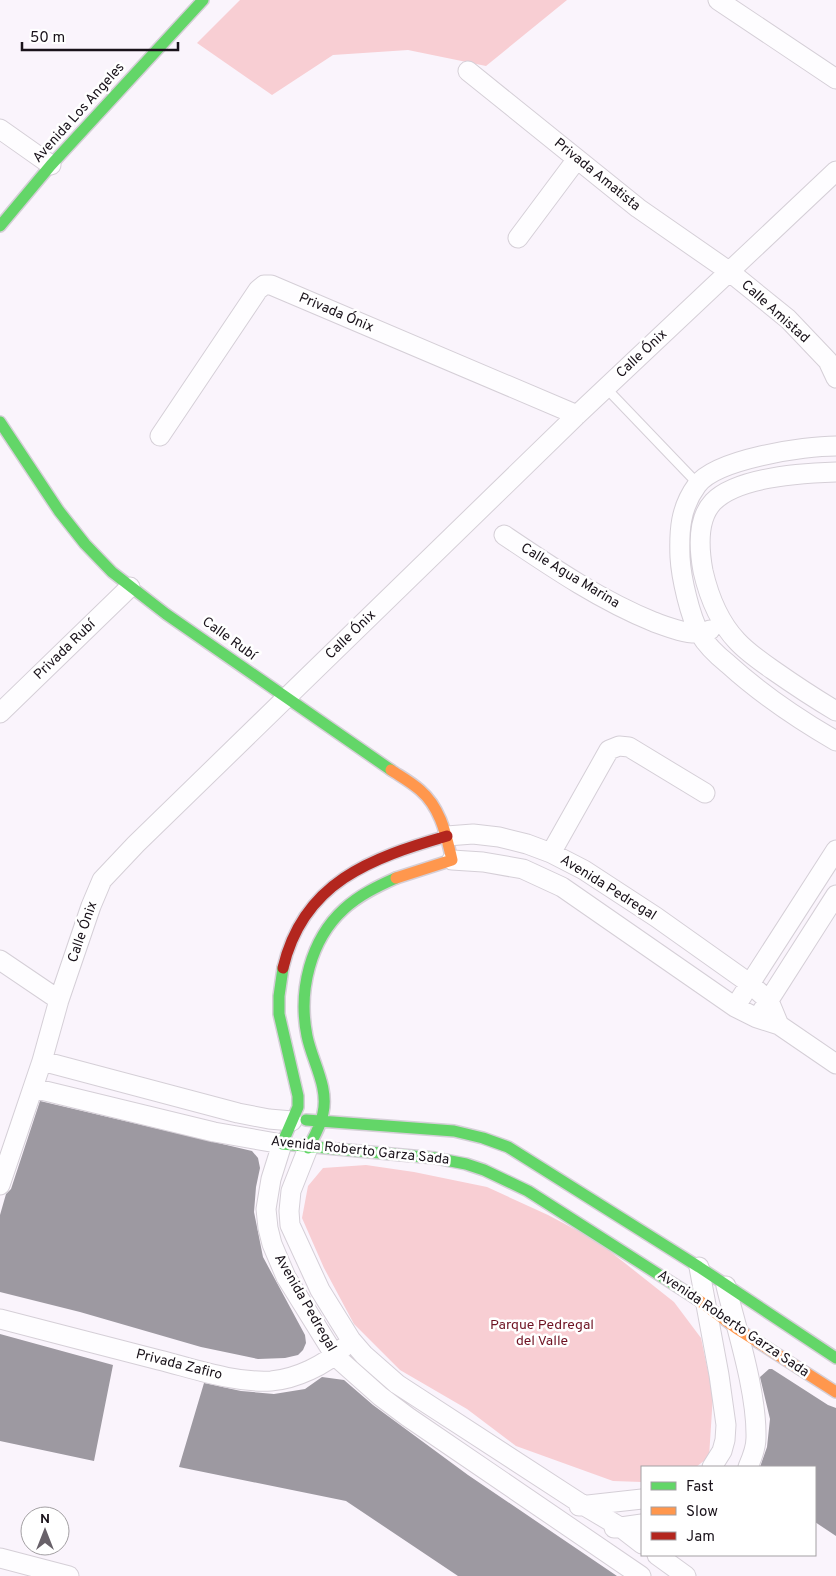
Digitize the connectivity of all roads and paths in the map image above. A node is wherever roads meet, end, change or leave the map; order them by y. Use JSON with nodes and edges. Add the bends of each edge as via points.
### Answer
{"nodes":[{"id":1,"x":203,"y":0,"type":"edge"},
{"id":2,"x":718,"y":0,"type":"edge"},
{"id":3,"x":468,"y":72,"type":"dead end"},
{"id":4,"x":836,"y":79,"type":"edge"},
{"id":5,"x":0,"y":130,"type":"edge"},
{"id":6,"x":577,"y":159,"type":"junction"},
{"id":7,"x":51,"y":165,"type":"junction"},
{"id":8,"x":836,"y":171,"type":"edge"},
{"id":9,"x":0,"y":226,"type":"edge"},
{"id":10,"x":518,"y":238,"type":"dead end"},
{"id":11,"x":730,"y":272,"type":"junction"},
{"id":12,"x":836,"y":378,"type":"edge"},
{"id":13,"x":606,"y":388,"type":"junction"},
{"id":14,"x":577,"y":415,"type":"junction"},
{"id":15,"x":0,"y":422,"type":"edge"},
{"id":16,"x":160,"y":436,"type":"dead end"},
{"id":17,"x":836,"y":446,"type":"edge"},
{"id":18,"x":836,"y":472,"type":"edge"},
{"id":19,"x":698,"y":484,"type":"junction"},
{"id":20,"x":504,"y":535,"type":"dead end"},
{"id":21,"x":130,"y":587,"type":"junction"},
{"id":22,"x":723,"y":625,"type":"junction"},
{"id":23,"x":700,"y":634,"type":"junction"},
{"id":24,"x":286,"y":698,"type":"junction"},
{"id":25,"x":836,"y":711,"type":"edge"},
{"id":26,"x":0,"y":713,"type":"edge"},
{"id":27,"x":836,"y":742,"type":"edge"},
{"id":28,"x":705,"y":792,"type":"dead end"},
{"id":29,"x":447,"y":836,"type":"junction"},
{"id":30,"x":836,"y":850,"type":"edge"},
{"id":31,"x":551,"y":853,"type":"junction"},
{"id":32,"x":452,"y":860,"type":"junction"},
{"id":33,"x":836,"y":895,"type":"edge"},
{"id":34,"x":0,"y":960,"type":"edge"},
{"id":35,"x":749,"y":983,"type":"junction"},
{"id":36,"x":59,"y":1000,"type":"junction"},
{"id":37,"x":769,"y":1001,"type":"junction"},
{"id":38,"x":735,"y":1007,"type":"junction"},
{"id":39,"x":757,"y":1018,"type":"junction"},
{"id":40,"x":779,"y":1025,"type":"junction"},
{"id":41,"x":42,"y":1061,"type":"junction"},
{"id":42,"x":836,"y":1064,"type":"edge"},
{"id":43,"x":33,"y":1088,"type":"junction"},
{"id":44,"x":292,"y":1120,"type":"junction"},
{"id":45,"x":322,"y":1120,"type":"junction"},
{"id":46,"x":282,"y":1144,"type":"junction"},
{"id":47,"x":308,"y":1148,"type":"junction"},
{"id":48,"x":0,"y":1185,"type":"edge"},
{"id":49,"x":699,"y":1267,"type":"junction"},
{"id":50,"x":726,"y":1286,"type":"junction"},
{"id":51,"x":706,"y":1305,"type":"junction"},
{"id":52,"x":0,"y":1319,"type":"edge"},
{"id":53,"x":736,"y":1328,"type":"junction"},
{"id":54,"x":351,"y":1340,"type":"junction"},
{"id":55,"x":335,"y":1356,"type":"junction"},
{"id":56,"x":836,"y":1358,"type":"edge"},
{"id":57,"x":836,"y":1392,"type":"edge"},
{"id":58,"x":713,"y":1466,"type":"edge"},
{"id":59,"x":748,"y":1466,"type":"edge"},
{"id":60,"x":641,"y":1500,"type":"edge"},
{"id":61,"x":582,"y":1505,"type":"junction"},
{"id":62,"x":543,"y":1509,"type":"junction"},
{"id":63,"x":641,"y":1524,"type":"edge"},
{"id":64,"x":620,"y":1528,"type":"junction"},
{"id":65,"x":578,"y":1532,"type":"junction"},
{"id":66,"x":641,"y":1543,"type":"edge"},
{"id":67,"x":658,"y":1556,"type":"edge"},
{"id":68,"x":0,"y":1558,"type":"edge"},
{"id":69,"x":69,"y":1576,"type":"edge"},
{"id":70,"x":641,"y":1576,"type":"edge"},
{"id":71,"x":686,"y":1576,"type":"edge"}],
"edges":[{"from":1,"to":7,"type":"street","name":"Avenida Los Angeles"},
{"from":2,"to":4,"type":"street"},
{"from":3,"to":6,"type":"street","name":"Privada Amatista"},
{"from":5,"to":7,"type":"street"},
{"from":6,"to":10,"type":"street"},
{"from":6,"to":11,"type":"street","name":"Privada Amatista","via":[[638,208]]},
{"from":7,"to":9,"type":"street","name":"Avenida Los Angeles"},
{"from":8,"to":11,"type":"street","name":"Calle Ónix"},
{"from":11,"to":12,"type":"street","name":"Calle Amistad","via":[[788,319],[828,362]]},
{"from":11,"to":13,"type":"street","name":"Calle Ónix"},
{"from":13,"to":14,"type":"street","name":"Calle Ónix"},
{"from":13,"to":19,"type":"lane"},
{"from":14,"to":16,"type":"street","name":"Privada Ónix","via":[[266,285],[258,290]]},
{"from":14,"to":24,"type":"street","name":"Calle Ónix"},
{"from":15,"to":21,"type":"street","name":"Calle Rubí","via":[[67,522],[100,560]]},
{"from":17,"to":19,"type":"street","via":[[761,456],[715,471]]},
{"from":18,"to":22,"type":"street","via":[[742,485],[714,501],[703,523],[700,555],[708,591]]},
{"from":19,"to":23,"type":"street","via":[[684,507],[679,537],[686,593]]},
{"from":20,"to":23,"type":"street","name":"Calle Agua Marina","via":[[606,600],[663,625]]},
{"from":21,"to":24,"type":"street","name":"Calle Rubí"},
{"from":21,"to":26,"type":"street","name":"Privada Rubí"},
{"from":22,"to":23,"type":"street"},
{"from":22,"to":25,"type":"street","via":[[758,660]]},
{"from":23,"to":27,"type":"street","via":[[715,653],[748,682]]},
{"from":24,"to":29,"type":"street","name":"Calle Rubí","via":[[420,790],[433,802]]},
{"from":24,"to":36,"type":"street","name":"Calle Ónix","via":[[102,880]]},
{"from":28,"to":31,"type":"street","via":[[629,747],[619,746],[609,750]]},
{"from":29,"to":31,"type":"street","name":"Avenida Pedregal","via":[[474,834],[499,837]]},
{"from":29,"to":32,"type":"street","name":"Calle Rubí"},
{"from":29,"to":44,"type":"street","name":"Avenida Pedregal","via":[[375,860],[351,873],[311,907],[294,933],[285,956],[279,1001],[298,1096],[298,1107]]},
{"from":30,"to":35,"type":"street"},
{"from":31,"to":35,"type":"street","name":"Avenida Pedregal","via":[[584,870],[656,917]]},
{"from":32,"to":38,"type":"street","name":"Avenida Pedregal","via":[[523,870],[562,887]]},
{"from":32,"to":45,"type":"street","name":"Avenida Pedregal","via":[[373,887],[342,909],[323,933],[311,960],[305,1002],[307,1035],[324,1095]]},
{"from":33,"to":37,"type":"street"},
{"from":34,"to":36,"type":"street"},
{"from":35,"to":37,"type":"street","name":"Avenida Pedregal"},
{"from":35,"to":38,"type":"street"},
{"from":36,"to":41,"type":"street","name":"Calle Ónix"},
{"from":37,"to":39,"type":"street"},
{"from":37,"to":40,"type":"street"},
{"from":38,"to":39,"type":"street","name":"Avenida Pedregal"},
{"from":39,"to":40,"type":"street","name":"Avenida Pedregal"},
{"from":40,"to":42,"type":"street","name":"Avenida Pedregal"},
{"from":41,"to":43,"type":"street","name":"Calle Ónix"},
{"from":41,"to":44,"type":"street","name":"Avenida Roberto Garza Sada","via":[[238,1113]]},
{"from":43,"to":46,"type":"street","name":"Avenida Roberto Garza Sada","via":[[214,1132]]},
{"from":43,"to":48,"type":"street","name":"Calle Ónix"},
{"from":44,"to":45,"type":"street","name":"Avenida Roberto Garza Sada"},
{"from":44,"to":46,"type":"street","name":"Avenida Pedregal"},
{"from":45,"to":47,"type":"street","name":"Avenida Pedregal"},
{"from":45,"to":49,"type":"street","name":"Avenida Roberto Garza Sada","via":[[454,1131],[508,1147]]},
{"from":46,"to":47,"type":"street","name":"Avenida Roberto Garza Sada"},
{"from":46,"to":55,"type":"street","name":"Avenida Pedregal","via":[[271,1179],[266,1209],[268,1228],[286,1277]]},
{"from":47,"to":51,"type":"street","name":"Avenida Roberto Garza Sada","via":[[422,1155],[459,1162],[497,1175],[528,1190]]},
{"from":47,"to":54,"type":"street","name":"Avenida Pedregal","via":[[291,1190],[290,1225],[320,1290]]},
{"from":49,"to":50,"type":"street","name":"Avenida Roberto Garza Sada"},
{"from":49,"to":51,"type":"street"},
{"from":50,"to":53,"type":"street"},
{"from":50,"to":56,"type":"street","name":"Avenida Roberto Garza Sada"},
{"from":51,"to":53,"type":"street","name":"Avenida Roberto Garza Sada"},
{"from":51,"to":58,"type":"street","via":[[726,1425],[722,1451]]},
{"from":52,"to":55,"type":"street","name":"Privada Zafiro","via":[[242,1379],[272,1380],[293,1376]]},
{"from":53,"to":57,"type":"street","name":"Avenida Roberto Garza Sada"},
{"from":53,"to":59,"type":"street","via":[[754,1407],[756,1439]]},
{"from":54,"to":55,"type":"street","name":"Privada Zafiro"},
{"from":54,"to":61,"type":"street","name":"Avenida Pedregal","via":[[398,1384]]},
{"from":55,"to":62,"type":"street","name":"Avenida Pedregal","via":[[401,1412]]},
{"from":60,"to":61,"type":"street"},
{"from":61,"to":62,"type":"street"},
{"from":61,"to":64,"type":"street","name":"Avenida Pedregal"},
{"from":62,"to":65,"type":"street","name":"Avenida Pedregal"},
{"from":63,"to":64,"type":"street"},
{"from":64,"to":65,"type":"street"},
{"from":64,"to":66,"type":"street","name":"Avenida Pedregal"},
{"from":65,"to":70,"type":"street","name":"Avenida Pedregal"},
{"from":67,"to":71,"type":"street"},
{"from":68,"to":69,"type":"street"}]}
